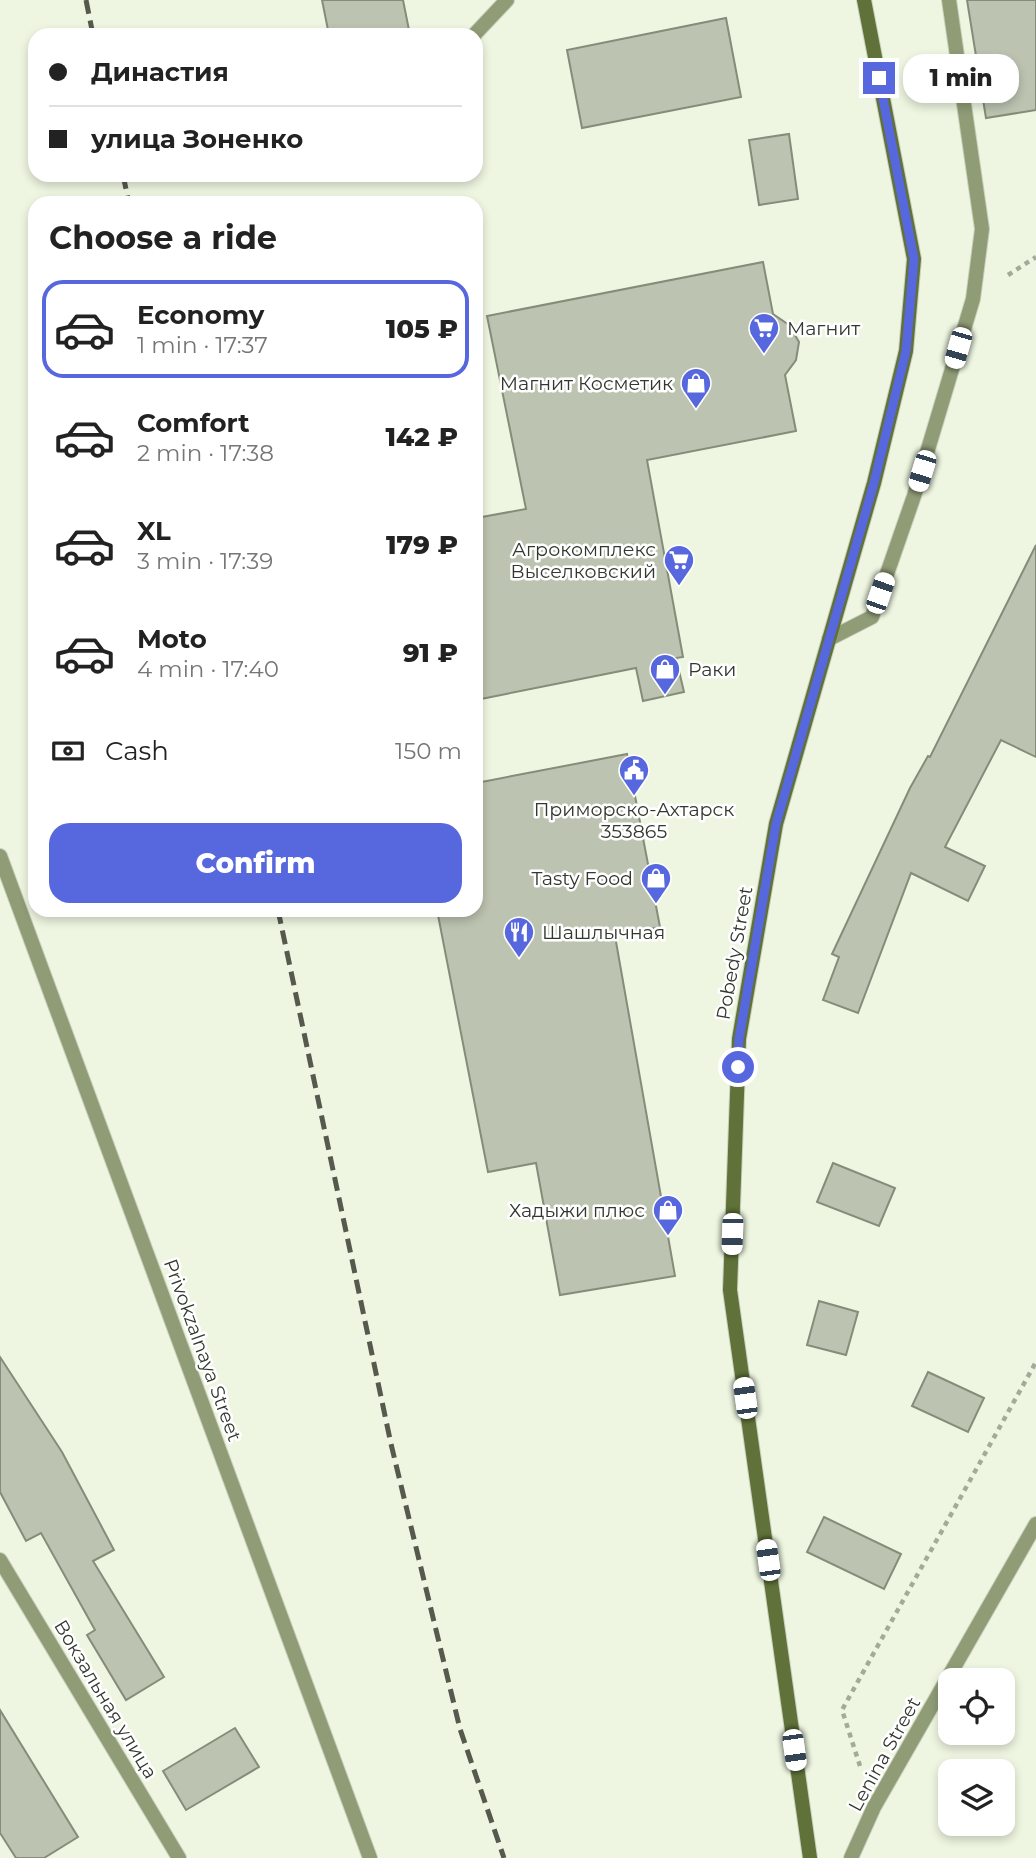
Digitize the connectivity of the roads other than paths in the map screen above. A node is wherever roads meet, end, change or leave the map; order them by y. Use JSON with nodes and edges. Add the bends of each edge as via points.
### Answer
{"nodes":[{"id":1,"x":507,"y":0,"type":"edge"},
{"id":2,"x":864,"y":0,"type":"edge"},
{"id":3,"x":949,"y":0,"type":"edge"},
{"id":4,"x":481,"y":28,"type":"edge"},
{"id":5,"x":829,"y":639,"type":"junction"},
{"id":6,"x":0,"y":856,"type":"edge"},
{"id":7,"x":1036,"y":1524,"type":"edge"},
{"id":8,"x":0,"y":1560,"type":"edge"},
{"id":9,"x":179,"y":1858,"type":"edge"},
{"id":10,"x":370,"y":1858,"type":"edge"},
{"id":11,"x":810,"y":1858,"type":"edge"},
{"id":12,"x":851,"y":1858,"type":"edge"}],
"edges":[{"from":1,"to":4,"type":"street"},
{"from":2,"to":5,"type":"street","name":"Pobedy Street","via":[[914,259],[906,351]]},
{"from":3,"to":5,"type":"street","via":[[982,229],[973,299],[872,617]]},
{"from":5,"to":11,"type":"street","name":"Pobedy Street","via":[[776,824],[739,1039],[730,1290]]},
{"from":6,"to":10,"type":"street","name":"Privokzalnaya Street"},
{"from":7,"to":12,"type":"street","name":"Lenina Street","via":[[874,1807]]},
{"from":8,"to":9,"type":"street","name":"Вокзальная улица"}]}
